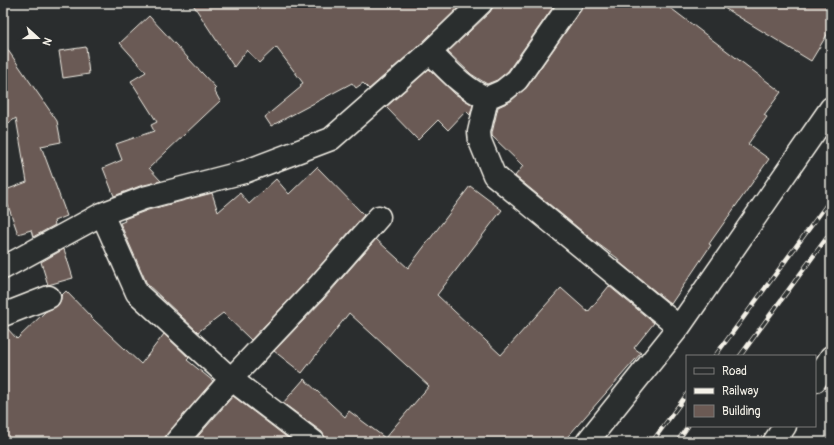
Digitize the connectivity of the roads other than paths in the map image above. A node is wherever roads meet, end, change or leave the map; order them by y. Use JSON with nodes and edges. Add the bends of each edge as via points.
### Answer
{"nodes":[{"id":1,"x":481,"y":3,"type":"edge"},
{"id":2,"x":571,"y":3,"type":"edge"},
{"id":3,"x":430,"y":52,"type":"junction"},
{"id":4,"x":487,"y":98,"type":"junction"},
{"id":5,"x":831,"y":108,"type":"edge"},
{"id":6,"x":102,"y":214,"type":"junction"},
{"id":7,"x":379,"y":217,"type":"dead end"},
{"id":8,"x":3,"y":268,"type":"edge"},
{"id":9,"x":49,"y":297,"type":"dead end"},
{"id":10,"x":3,"y":315,"type":"edge"},
{"id":11,"x":679,"y":327,"type":"junction"},
{"id":12,"x":831,"y":357,"type":"edge"},
{"id":13,"x":231,"y":379,"type":"junction"},
{"id":14,"x":816,"y":380,"type":"edge"},
{"id":15,"x":784,"y":427,"type":"edge"},
{"id":16,"x":176,"y":442,"type":"edge"},
{"id":17,"x":314,"y":442,"type":"edge"},
{"id":18,"x":587,"y":442,"type":"edge"},
{"id":19,"x":774,"y":442,"type":"edge"}],
"edges":[{"from":1,"to":3,"type":"street"},
{"from":2,"to":4,"type":"street","via":[[517,80],[503,91]]},
{"from":3,"to":4,"type":"street","via":[[475,94]]},
{"from":3,"to":6,"type":"street","via":[[331,139],[244,172],[144,198]]},
{"from":4,"to":11,"type":"street","via":[[480,141],[494,175]]},
{"from":5,"to":11,"type":"street"},
{"from":6,"to":8,"type":"street"},
{"from":6,"to":13,"type":"street","via":[[137,293]]},
{"from":7,"to":13,"type":"street"},
{"from":9,"to":10,"type":"street"},
{"from":11,"to":18,"type":"street"},
{"from":12,"to":14,"type":"street"},
{"from":13,"to":16,"type":"street"},
{"from":13,"to":17,"type":"street"},
{"from":15,"to":19,"type":"street"}]}
